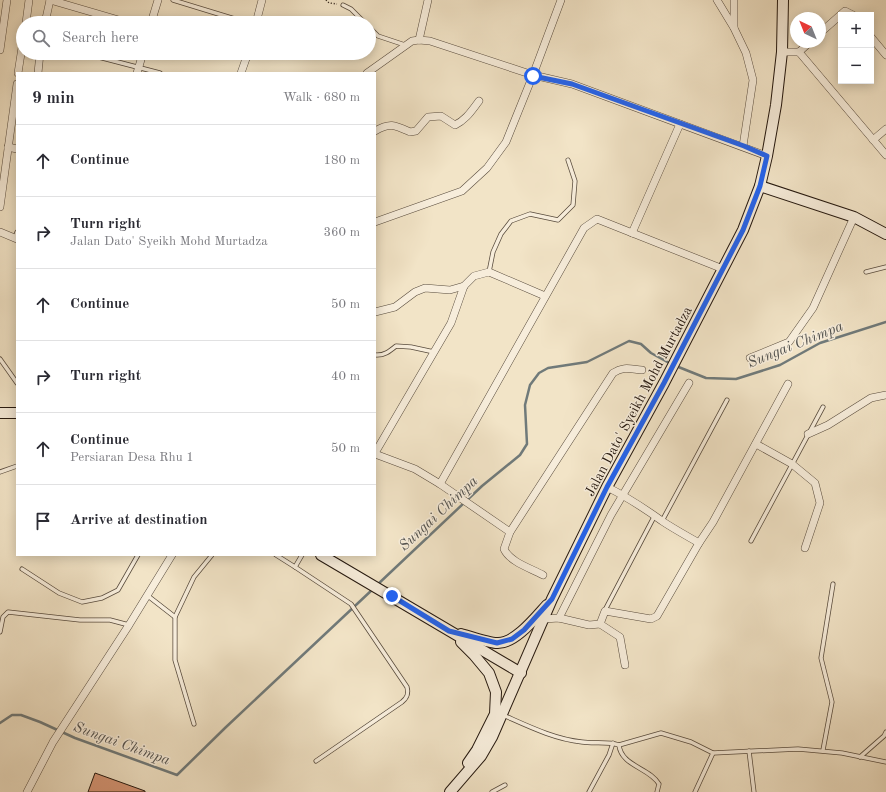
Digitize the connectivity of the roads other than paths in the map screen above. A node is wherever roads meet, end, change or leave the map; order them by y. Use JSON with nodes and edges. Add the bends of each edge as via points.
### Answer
{"nodes":[{"id":1,"x":7,"y":0,"type":"edge"},
{"id":2,"x":29,"y":0,"type":"edge"},
{"id":3,"x":50,"y":0,"type":"edge"},
{"id":4,"x":158,"y":0,"type":"edge"},
{"id":5,"x":173,"y":0,"type":"edge"},
{"id":6,"x":262,"y":0,"type":"edge"},
{"id":7,"x":428,"y":0,"type":"edge"},
{"id":8,"x":561,"y":0,"type":"edge"},
{"id":9,"x":717,"y":0,"type":"edge"},
{"id":10,"x":734,"y":0,"type":"edge"},
{"id":11,"x":782,"y":0,"type":"edge"},
{"id":12,"x":343,"y":5,"type":"road end"},
{"id":13,"x":27,"y":16,"type":"edge"},
{"id":14,"x":47,"y":16,"type":"edge"},
{"id":15,"x":105,"y":16,"type":"edge"},
{"id":16,"x":153,"y":16,"type":"edge"},
{"id":17,"x":225,"y":16,"type":"edge"},
{"id":18,"x":258,"y":16,"type":"edge"},
{"id":19,"x":358,"y":16,"type":"edge"},
{"id":20,"x":838,"y":17,"type":"edge"},
{"id":21,"x":734,"y":28,"type":"junction"},
{"id":22,"x":826,"y":28,"type":"edge"},
{"id":23,"x":376,"y":34,"type":"edge"},
{"id":24,"x":419,"y":40,"type":"junction"},
{"id":25,"x":874,"y":41,"type":"edge"},
{"id":26,"x":405,"y":45,"type":"junction"},
{"id":27,"x":803,"y":48,"type":"edge"},
{"id":28,"x":0,"y":50,"type":"edge"},
{"id":29,"x":782,"y":52,"type":"junction"},
{"id":30,"x":799,"y":52,"type":"junction"},
{"id":31,"x":886,"y":55,"type":"edge"},
{"id":32,"x":20,"y":60,"type":"edge"},
{"id":33,"x":40,"y":60,"type":"edge"},
{"id":34,"x":106,"y":60,"type":"edge"},
{"id":35,"x":141,"y":60,"type":"edge"},
{"id":36,"x":245,"y":60,"type":"edge"},
{"id":37,"x":138,"y":70,"type":"edge"},
{"id":38,"x":18,"y":72,"type":"edge"},
{"id":39,"x":39,"y":72,"type":"edge"},
{"id":40,"x":153,"y":72,"type":"edge"},
{"id":41,"x":241,"y":72,"type":"edge"},
{"id":42,"x":368,"y":72,"type":"edge"},
{"id":43,"x":533,"y":76,"type":"junction"},
{"id":44,"x":16,"y":91,"type":"edge"},
{"id":45,"x":479,"y":101,"type":"dead end"},
{"id":46,"x":680,"y":124,"type":"junction"},
{"id":47,"x":886,"y":129,"type":"edge"},
{"id":48,"x":376,"y":130,"type":"edge"},
{"id":49,"x":873,"y":140,"type":"junction"},
{"id":50,"x":744,"y":146,"type":"junction"},
{"id":51,"x":8,"y":147,"type":"junction"},
{"id":52,"x":16,"y":149,"type":"edge"},
{"id":53,"x":886,"y":155,"type":"edge"},
{"id":54,"x":767,"y":156,"type":"junction"},
{"id":55,"x":568,"y":160,"type":"dead end"},
{"id":56,"x":760,"y":186,"type":"junction"},
{"id":57,"x":0,"y":207,"type":"edge"},
{"id":58,"x":854,"y":217,"type":"junction"},
{"id":59,"x":376,"y":222,"type":"edge"},
{"id":60,"x":0,"y":232,"type":"edge"},
{"id":61,"x":632,"y":233,"type":"junction"},
{"id":62,"x":886,"y":234,"type":"edge"},
{"id":63,"x":16,"y":236,"type":"edge"},
{"id":64,"x":886,"y":267,"type":"edge"},
{"id":65,"x":723,"y":269,"type":"junction"},
{"id":66,"x":489,"y":272,"type":"junction"},
{"id":67,"x":866,"y":272,"type":"dead end"},
{"id":68,"x":464,"y":286,"type":"junction"},
{"id":69,"x":545,"y":296,"type":"junction"},
{"id":70,"x":376,"y":312,"type":"edge"},
{"id":71,"x":434,"y":352,"type":"junction"},
{"id":72,"x":376,"y":355,"type":"edge"},
{"id":73,"x":750,"y":358,"type":"dead end"},
{"id":74,"x":0,"y":359,"type":"edge"},
{"id":75,"x":642,"y":370,"type":"dead end"},
{"id":76,"x":16,"y":382,"type":"edge"},
{"id":77,"x":689,"y":383,"type":"dead end"},
{"id":78,"x":788,"y":384,"type":"dead end"},
{"id":79,"x":886,"y":395,"type":"edge"},
{"id":80,"x":726,"y":400,"type":"dead end"},
{"id":81,"x":823,"y":407,"type":"dead end"},
{"id":82,"x":0,"y":413,"type":"edge"},
{"id":83,"x":16,"y":413,"type":"edge"},
{"id":84,"x":808,"y":434,"type":"junction"},
{"id":85,"x":756,"y":444,"type":"junction"},
{"id":86,"x":376,"y":452,"type":"edge"},
{"id":87,"x":376,"y":454,"type":"edge"},
{"id":88,"x":792,"y":464,"type":"junction"},
{"id":89,"x":16,"y":466,"type":"edge"},
{"id":90,"x":0,"y":472,"type":"edge"},
{"id":91,"x":440,"y":484,"type":"junction"},
{"id":92,"x":607,"y":487,"type":"junction"},
{"id":93,"x":624,"y":495,"type":"junction"},
{"id":94,"x":654,"y":515,"type":"junction"},
{"id":95,"x":662,"y":521,"type":"junction"},
{"id":96,"x":510,"y":532,"type":"junction"},
{"id":97,"x":751,"y":541,"type":"dead end"},
{"id":98,"x":699,"y":543,"type":"junction"},
{"id":99,"x":805,"y":548,"type":"dead end"},
{"id":100,"x":137,"y":556,"type":"edge"},
{"id":101,"x":171,"y":556,"type":"edge"},
{"id":102,"x":211,"y":556,"type":"edge"},
{"id":103,"x":278,"y":556,"type":"edge"},
{"id":104,"x":301,"y":556,"type":"edge"},
{"id":105,"x":323,"y":556,"type":"edge"},
{"id":106,"x":295,"y":567,"type":"junction"},
{"id":107,"x":22,"y":569,"type":"dead end"},
{"id":108,"x":543,"y":575,"type":"dead end"},
{"id":109,"x":833,"y":584,"type":"dead end"},
{"id":110,"x":148,"y":596,"type":"junction"},
{"id":111,"x":552,"y":599,"type":"junction"},
{"id":112,"x":605,"y":611,"type":"junction"},
{"id":113,"x":175,"y":617,"type":"junction"},
{"id":114,"x":559,"y":618,"type":"junction"},
{"id":115,"x":544,"y":619,"type":"junction"},
{"id":116,"x":600,"y":624,"type":"junction"},
{"id":117,"x":129,"y":626,"type":"junction"},
{"id":118,"x":0,"y":629,"type":"edge"},
{"id":119,"x":449,"y":631,"type":"junction"},
{"id":120,"x":625,"y":665,"type":"dead end"},
{"id":121,"x":521,"y":673,"type":"junction"},
{"id":122,"x":503,"y":715,"type":"junction"},
{"id":123,"x":194,"y":724,"type":"dead end"},
{"id":124,"x":886,"y":732,"type":"edge"},
{"id":125,"x":613,"y":743,"type":"junction"},
{"id":126,"x":619,"y":745,"type":"junction"},
{"id":127,"x":823,"y":750,"type":"junction"},
{"id":128,"x":749,"y":751,"type":"junction"},
{"id":129,"x":713,"y":753,"type":"junction"},
{"id":130,"x":860,"y":757,"type":"junction"},
{"id":131,"x":316,"y":761,"type":"dead end"},
{"id":132,"x":886,"y":762,"type":"edge"},
{"id":133,"x":505,"y":785,"type":"dead end"},
{"id":134,"x":696,"y":791,"type":"edge"},
{"id":135,"x":27,"y":792,"type":"edge"},
{"id":136,"x":449,"y":792,"type":"edge"},
{"id":137,"x":492,"y":792,"type":"edge"},
{"id":138,"x":589,"y":792,"type":"edge"},
{"id":139,"x":657,"y":792,"type":"edge"},
{"id":140,"x":754,"y":792,"type":"edge"}],
"edges":[{"from":1,"to":28,"type":"street"},
{"from":2,"to":13,"type":"street"},
{"from":3,"to":14,"type":"street"},
{"from":3,"to":15,"type":"street"},
{"from":4,"to":16,"type":"street"},
{"from":5,"to":17,"type":"lane"},
{"from":6,"to":18,"type":"street"},
{"from":7,"to":24,"type":"street"},
{"from":8,"to":43,"type":"street"},
{"from":9,"to":21,"type":"street"},
{"from":10,"to":21,"type":"street"},
{"from":11,"to":29,"type":"main road","name":"Jalan Dato' Syeikh Mohd Murtadza"},
{"from":12,"to":19,"type":"lane"},
{"from":20,"to":22,"type":"street"},
{"from":21,"to":50,"type":"street","via":[[746,54],[753,80]]},
{"from":23,"to":26,"type":"lane"},
{"from":24,"to":26,"type":"street"},
{"from":24,"to":43,"type":"street","via":[[430,41]]},
{"from":25,"to":31,"type":"street"},
{"from":26,"to":42,"type":"street"},
{"from":27,"to":30,"type":"street"},
{"from":29,"to":30,"type":"street"},
{"from":29,"to":54,"type":"main road","name":"Jalan Dato' Syeikh Mohd Murtadza"},
{"from":30,"to":49,"type":"street"},
{"from":32,"to":38,"type":"street"},
{"from":33,"to":39,"type":"street"},
{"from":34,"to":37,"type":"lane"},
{"from":35,"to":37,"type":"street"},
{"from":36,"to":41,"type":"street"},
{"from":37,"to":40,"type":"lane"},
{"from":43,"to":46,"type":"street","via":[[572,84]]},
{"from":43,"to":59,"type":"street","via":[[506,142],[487,168],[462,191]]},
{"from":44,"to":51,"type":"street"},
{"from":45,"to":48,"type":"street","via":[[472,112],[456,125],[441,116],[428,117],[416,130],[410,132],[393,124]]},
{"from":46,"to":50,"type":"street"},
{"from":46,"to":61,"type":"street"},
{"from":47,"to":49,"type":"street"},
{"from":49,"to":53,"type":"street"},
{"from":50,"to":54,"type":"street"},
{"from":51,"to":52,"type":"street"},
{"from":51,"to":57,"type":"street"},
{"from":54,"to":56,"type":"main road","name":"Jalan Dato' Syeikh Mohd Murtadza"},
{"from":55,"to":66,"type":"lane","via":[[575,181],[573,206],[558,220],[530,214],[511,221],[501,234],[493,252]]},
{"from":56,"to":58,"type":"main road"},
{"from":56,"to":65,"type":"main road","name":"Jalan Dato' Syeikh Mohd Murtadza","via":[[743,230]]},
{"from":58,"to":62,"type":"main road"},
{"from":58,"to":73,"type":"street","via":[[813,308],[789,342]]},
{"from":60,"to":63,"type":"street"},
{"from":61,"to":65,"type":"street"},
{"from":61,"to":69,"type":"street","via":[[597,219],[584,228]]},
{"from":64,"to":67,"type":"lane"},
{"from":65,"to":92,"type":"main road","name":"Jalan Dato' Syeikh Mohd Murtadza"},
{"from":66,"to":68,"type":"street","via":[[474,276]]},
{"from":66,"to":69,"type":"street"},
{"from":68,"to":70,"type":"street","via":[[450,290],[425,288],[395,307]]},
{"from":68,"to":71,"type":"street","via":[[451,323]]},
{"from":69,"to":91,"type":"street"},
{"from":71,"to":72,"type":"lane","via":[[396,346],[388,353]]},
{"from":71,"to":86,"type":"street"},
{"from":74,"to":76,"type":"lane"},
{"from":75,"to":96,"type":"street","via":[[627,368],[613,373]]},
{"from":77,"to":93,"type":"street"},
{"from":78,"to":85,"type":"street"},
{"from":79,"to":84,"type":"street","via":[[871,398],[828,425]]},
{"from":80,"to":95,"type":"lane"},
{"from":81,"to":84,"type":"lane"},
{"from":82,"to":83,"type":"main road"},
{"from":84,"to":88,"type":"lane"},
{"from":85,"to":88,"type":"street"},
{"from":85,"to":98,"type":"street"},
{"from":87,"to":91,"type":"street","via":[[415,469]]},
{"from":88,"to":97,"type":"lane"},
{"from":88,"to":99,"type":"street","via":[[815,483],[820,503]]},
{"from":89,"to":90,"type":"lane"},
{"from":91,"to":96,"type":"street"},
{"from":92,"to":93,"type":"street"},
{"from":92,"to":111,"type":"main road","name":"Jalan Dato' Syeikh Mohd Murtadza"},
{"from":93,"to":94,"type":"street"},
{"from":93,"to":114,"type":"street","via":[[611,515]]},
{"from":94,"to":95,"type":"street"},
{"from":94,"to":112,"type":"lane"},
{"from":95,"to":98,"type":"street"},
{"from":96,"to":108,"type":"street","via":[[504,549],[506,554]]},
{"from":98,"to":112,"type":"street","via":[[657,616],[652,619]]},
{"from":100,"to":107,"type":"lane","via":[[118,590],[102,598],[82,602],[59,593]]},
{"from":101,"to":110,"type":"street"},
{"from":102,"to":113,"type":"lane","via":[[194,577]]},
{"from":103,"to":106,"type":"lane"},
{"from":104,"to":106,"type":"lane"},
{"from":105,"to":119,"type":"main road"},
{"from":106,"to":131,"type":"lane","via":[[347,600],[408,693],[402,702]]},
{"from":109,"to":127,"type":"lane","via":[[822,658],[832,702]]},
{"from":110,"to":113,"type":"lane"},
{"from":110,"to":117,"type":"street"},
{"from":111,"to":115,"type":"main road","name":"Jalan Dato' Syeikh Mohd Murtadza"},
{"from":111,"to":119,"type":"main road","via":[[524,630],[512,639],[497,643]]},
{"from":112,"to":116,"type":"street"},
{"from":113,"to":123,"type":"lane","via":[[175,660]]},
{"from":114,"to":115,"type":"street"},
{"from":114,"to":116,"type":"street","via":[[589,625]]},
{"from":115,"to":121,"type":"main road","name":"Jalan Dato' Syeikh Mohd Murtadza"},
{"from":116,"to":120,"type":"street","via":[[620,637]]},
{"from":117,"to":118,"type":"lane","via":[[110,620],[80,620],[8,612],[3,617]]},
{"from":117,"to":135,"type":"street","via":[[69,715]]},
{"from":119,"to":121,"type":"main road"},
{"from":119,"to":136,"type":"main road","via":[[490,673],[496,692],[495,714],[477,750]]},
{"from":121,"to":122,"type":"main road","name":"Jalan Dato' Syeikh Mohd Murtadza"},
{"from":122,"to":125,"type":"lane","via":[[545,733],[582,742]]},
{"from":122,"to":136,"type":"main road","name":"Jalan Dato' Syeikh Mohd Murtadza","via":[[481,756]]},
{"from":124,"to":130,"type":"lane"},
{"from":125,"to":126,"type":"lane"},
{"from":125,"to":138,"type":"lane","via":[[610,754]]},
{"from":126,"to":129,"type":"lane","via":[[661,733],[691,742]]},
{"from":126,"to":139,"type":"lane","via":[[622,755],[656,780],[659,784]]},
{"from":127,"to":128,"type":"lane"},
{"from":127,"to":130,"type":"lane"},
{"from":128,"to":129,"type":"lane"},
{"from":128,"to":140,"type":"lane"},
{"from":129,"to":134,"type":"lane"},
{"from":130,"to":132,"type":"lane"},
{"from":133,"to":137,"type":"lane"}]}
